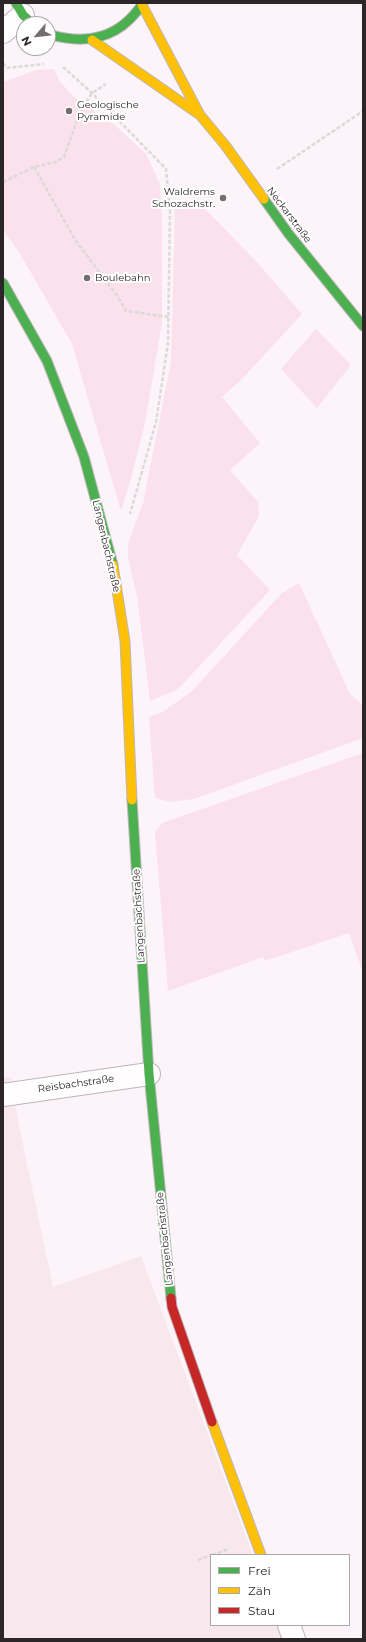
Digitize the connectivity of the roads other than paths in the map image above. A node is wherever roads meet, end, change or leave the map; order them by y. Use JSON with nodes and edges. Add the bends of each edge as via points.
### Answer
{"nodes":[{"id":1,"x":142,"y":4,"type":"edge"},
{"id":2,"x":24,"y":14,"type":"edge"},
{"id":3,"x":3,"y":32,"type":"edge"},
{"id":4,"x":56,"y":37,"type":"edge"},
{"id":5,"x":92,"y":40,"type":"junction"},
{"id":6,"x":200,"y":115,"type":"junction"},
{"id":7,"x":3,"y":283,"type":"edge"},
{"id":8,"x":363,"y":326,"type":"edge"},
{"id":9,"x":148,"y":1074,"type":"junction"},
{"id":10,"x":3,"y":1095,"type":"edge"},
{"id":11,"x":261,"y":1554,"type":"edge"},
{"id":12,"x":288,"y":1626,"type":"edge"},
{"id":13,"x":294,"y":1639,"type":"edge"}],
"edges":[{"from":1,"to":5,"type":"street","via":[[133,18],[122,27]]},
{"from":1,"to":6,"type":"street","name":"Neckarstraße"},
{"from":2,"to":3,"type":"street"},
{"from":4,"to":5,"type":"street","via":[[76,41]]},
{"from":5,"to":6,"type":"street","name":"Neckarstraße"},
{"from":6,"to":8,"type":"street","name":"Neckarstraße","via":[[225,145],[288,233]]},
{"from":7,"to":9,"type":"street","name":"Langenbachstraße","via":[[47,361],[84,457],[114,569],[125,641]]},
{"from":9,"to":10,"type":"street","name":"Reisbachstraße"},
{"from":9,"to":11,"type":"street","name":"Langenbachstraße","via":[[172,1307]]},
{"from":12,"to":13,"type":"street"}]}
